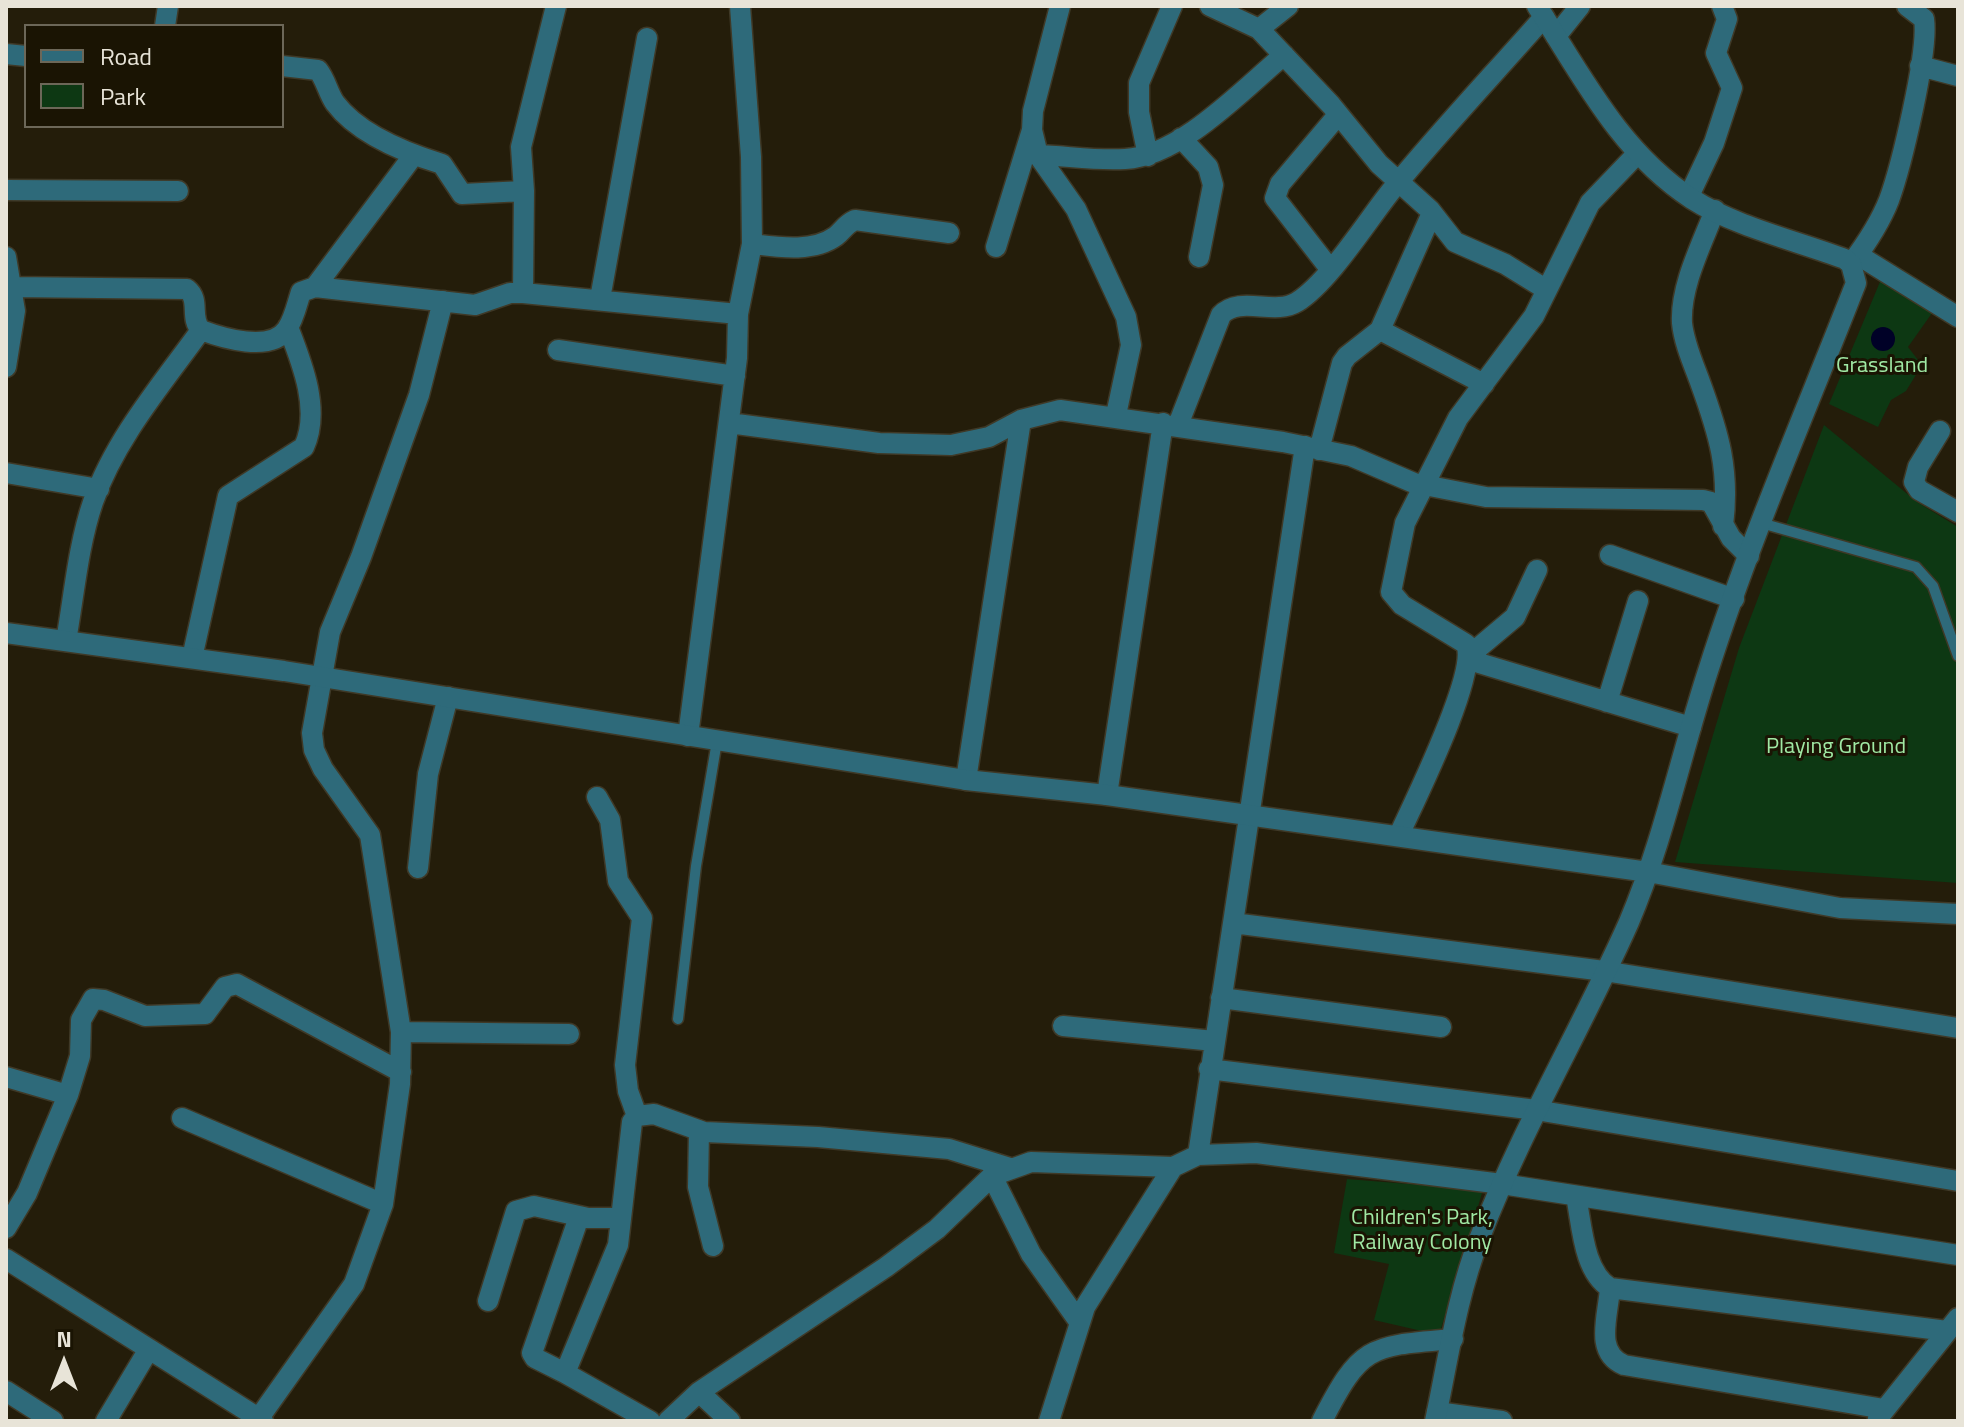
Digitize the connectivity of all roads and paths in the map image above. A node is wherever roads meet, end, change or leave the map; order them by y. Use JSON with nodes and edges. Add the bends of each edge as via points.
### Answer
{"nodes":[{"id":1,"x":556,"y":6,"type":"edge"},
{"id":2,"x":740,"y":6,"type":"edge"},
{"id":3,"x":1060,"y":6,"type":"edge"},
{"id":4,"x":1172,"y":6,"type":"edge"},
{"id":5,"x":1210,"y":6,"type":"edge"},
{"id":6,"x":1288,"y":6,"type":"edge"},
{"id":7,"x":1580,"y":6,"type":"edge"},
{"id":8,"x":1722,"y":6,"type":"edge"},
{"id":9,"x":1907,"y":6,"type":"edge"},
{"id":10,"x":1541,"y":12,"type":"edge"},
{"id":11,"x":1259,"y":29,"type":"junction"},
{"id":12,"x":1556,"y":36,"type":"junction"},
{"id":13,"x":647,"y":38,"type":"dead end"},
{"id":14,"x":1284,"y":55,"type":"junction"},
{"id":15,"x":284,"y":66,"type":"edge"},
{"id":16,"x":1920,"y":66,"type":"junction"},
{"id":17,"x":1958,"y":76,"type":"edge"},
{"id":18,"x":1338,"y":115,"type":"junction"},
{"id":19,"x":1032,"y":130,"type":"junction"},
{"id":20,"x":1181,"y":138,"type":"junction"},
{"id":21,"x":1637,"y":154,"type":"junction"},
{"id":22,"x":1038,"y":155,"type":"junction"},
{"id":23,"x":413,"y":156,"type":"junction"},
{"id":24,"x":1148,"y":156,"type":"junction"},
{"id":25,"x":1399,"y":181,"type":"junction"},
{"id":26,"x":6,"y":190,"type":"edge"},
{"id":27,"x":178,"y":191,"type":"dead end"},
{"id":28,"x":524,"y":191,"type":"junction"},
{"id":29,"x":1689,"y":196,"type":"junction"},
{"id":30,"x":1715,"y":210,"type":"junction"},
{"id":31,"x":1432,"y":213,"type":"junction"},
{"id":32,"x":949,"y":233,"type":"dead end"},
{"id":33,"x":752,"y":244,"type":"junction"},
{"id":34,"x":996,"y":247,"type":"dead end"},
{"id":35,"x":6,"y":257,"type":"edge"},
{"id":36,"x":1199,"y":257,"type":"dead end"},
{"id":37,"x":1854,"y":259,"type":"junction"},
{"id":38,"x":1330,"y":269,"type":"junction"},
{"id":39,"x":12,"y":287,"type":"junction"},
{"id":40,"x":315,"y":287,"type":"junction"},
{"id":41,"x":1547,"y":290,"type":"junction"},
{"id":42,"x":523,"y":293,"type":"junction"},
{"id":43,"x":600,"y":299,"type":"junction"},
{"id":44,"x":443,"y":301,"type":"junction"},
{"id":45,"x":738,"y":314,"type":"junction"},
{"id":46,"x":1958,"y":317,"type":"edge"},
{"id":47,"x":288,"y":327,"type":"junction"},
{"id":48,"x":201,"y":330,"type":"junction"},
{"id":49,"x":1380,"y":330,"type":"junction"},
{"id":50,"x":558,"y":350,"type":"dead end"},
{"id":51,"x":6,"y":367,"type":"edge"},
{"id":52,"x":735,"y":376,"type":"junction"},
{"id":53,"x":1484,"y":384,"type":"junction"},
{"id":54,"x":1116,"y":415,"type":"junction"},
{"id":55,"x":1021,"y":420,"type":"junction"},
{"id":56,"x":729,"y":423,"type":"junction"},
{"id":57,"x":1170,"y":424,"type":"junction"},
{"id":58,"x":1940,"y":431,"type":"dead end"},
{"id":59,"x":1312,"y":448,"type":"junction"},
{"id":60,"x":6,"y":473,"type":"edge"},
{"id":61,"x":1423,"y":485,"type":"junction"},
{"id":62,"x":99,"y":489,"type":"junction"},
{"id":63,"x":1958,"y":512,"type":"edge"},
{"id":64,"x":1761,"y":523,"type":"junction"},
{"id":65,"x":1723,"y":526,"type":"junction"},
{"id":66,"x":1610,"y":555,"type":"dead end"},
{"id":67,"x":1749,"y":556,"type":"junction"},
{"id":68,"x":1537,"y":570,"type":"dead end"},
{"id":69,"x":1734,"y":599,"type":"junction"},
{"id":70,"x":1638,"y":601,"type":"dead end"},
{"id":71,"x":6,"y":633,"type":"edge"},
{"id":72,"x":66,"y":641,"type":"junction"},
{"id":73,"x":1958,"y":656,"type":"edge"},
{"id":74,"x":1470,"y":657,"type":"junction"},
{"id":75,"x":192,"y":658,"type":"junction"},
{"id":76,"x":323,"y":677,"type":"junction"},
{"id":77,"x":448,"y":697,"type":"junction"},
{"id":78,"x":1607,"y":702,"type":"junction"},
{"id":79,"x":1691,"y":727,"type":"junction"},
{"id":80,"x":688,"y":736,"type":"junction"},
{"id":81,"x":717,"y":741,"type":"junction"},
{"id":82,"x":966,"y":780,"type":"junction"},
{"id":83,"x":1107,"y":795,"type":"junction"},
{"id":84,"x":597,"y":797,"type":"dead end"},
{"id":85,"x":1250,"y":816,"type":"junction"},
{"id":86,"x":1399,"y":835,"type":"junction"},
{"id":87,"x":418,"y":868,"type":"dead end"},
{"id":88,"x":1648,"y":872,"type":"junction"},
{"id":89,"x":1958,"y":914,"type":"edge"},
{"id":90,"x":1233,"y":923,"type":"junction"},
{"id":91,"x":1604,"y":971,"type":"junction"},
{"id":92,"x":1221,"y":998,"type":"junction"},
{"id":93,"x":678,"y":1019,"type":"dead end"},
{"id":94,"x":1063,"y":1026,"type":"dead end"},
{"id":95,"x":1441,"y":1027,"type":"dead end"},
{"id":96,"x":1958,"y":1028,"type":"edge"},
{"id":97,"x":401,"y":1032,"type":"junction"},
{"id":98,"x":569,"y":1034,"type":"dead end"},
{"id":99,"x":1214,"y":1041,"type":"junction"},
{"id":100,"x":1209,"y":1069,"type":"junction"},
{"id":101,"x":401,"y":1072,"type":"junction"},
{"id":102,"x":6,"y":1077,"type":"edge"},
{"id":103,"x":68,"y":1095,"type":"junction"},
{"id":104,"x":1536,"y":1110,"type":"junction"},
{"id":105,"x":637,"y":1116,"type":"junction"},
{"id":106,"x":182,"y":1118,"type":"dead end"},
{"id":107,"x":699,"y":1131,"type":"junction"},
{"id":108,"x":1198,"y":1155,"type":"junction"},
{"id":109,"x":1173,"y":1167,"type":"junction"},
{"id":110,"x":1001,"y":1172,"type":"junction"},
{"id":111,"x":1958,"y":1181,"type":"edge"},
{"id":112,"x":1502,"y":1184,"type":"junction"},
{"id":113,"x":1576,"y":1196,"type":"junction"},
{"id":114,"x":383,"y":1204,"type":"junction"},
{"id":115,"x":579,"y":1217,"type":"junction"},
{"id":116,"x":621,"y":1218,"type":"junction"},
{"id":117,"x":6,"y":1228,"type":"edge"},
{"id":118,"x":713,"y":1246,"type":"dead end"},
{"id":119,"x":1958,"y":1255,"type":"edge"},
{"id":120,"x":6,"y":1259,"type":"edge"},
{"id":121,"x":1610,"y":1288,"type":"junction"},
{"id":122,"x":488,"y":1301,"type":"dead end"},
{"id":123,"x":1080,"y":1323,"type":"junction"},
{"id":124,"x":1952,"y":1324,"type":"edge"},
{"id":125,"x":1453,"y":1339,"type":"junction"},
{"id":126,"x":149,"y":1349,"type":"junction"},
{"id":127,"x":565,"y":1373,"type":"junction"},
{"id":128,"x":6,"y":1391,"type":"edge"},
{"id":129,"x":699,"y":1392,"type":"junction"},
{"id":130,"x":1880,"y":1415,"type":"edge"},
{"id":131,"x":1436,"y":1416,"type":"edge"},
{"id":132,"x":261,"y":1419,"type":"edge"},
{"id":133,"x":53,"y":1421,"type":"edge"},
{"id":134,"x":106,"y":1421,"type":"edge"},
{"id":135,"x":650,"y":1421,"type":"edge"},
{"id":136,"x":668,"y":1421,"type":"edge"},
{"id":137,"x":730,"y":1421,"type":"edge"},
{"id":138,"x":1049,"y":1421,"type":"edge"},
{"id":139,"x":1322,"y":1421,"type":"edge"},
{"id":140,"x":1502,"y":1421,"type":"edge"}],
"edges":[{"from":1,"to":28,"type":"street","via":[[521,147]]},
{"from":2,"to":33,"type":"street"},
{"from":3,"to":19,"type":"street"},
{"from":4,"to":24,"type":"street","via":[[1139,83]]},
{"from":5,"to":11,"type":"street"},
{"from":6,"to":11,"type":"street"},
{"from":7,"to":12,"type":"street"},
{"from":8,"to":29,"type":"street","via":[[1727,19],[1716,53],[1732,88]]},
{"from":9,"to":16,"type":"street","via":[[1924,19]]},
{"from":10,"to":12,"type":"street"},
{"from":10,"to":25,"type":"street"},
{"from":11,"to":14,"type":"street"},
{"from":12,"to":21,"type":"street"},
{"from":13,"to":43,"type":"street"},
{"from":14,"to":18,"type":"street"},
{"from":14,"to":20,"type":"street"},
{"from":15,"to":23,"type":"street","via":[[318,70],[341,110]]},
{"from":16,"to":17,"type":"street"},
{"from":16,"to":37,"type":"street","via":[[1889,199]]},
{"from":18,"to":25,"type":"street"},
{"from":18,"to":38,"type":"street","via":[[1280,184],[1275,198]]},
{"from":19,"to":22,"type":"street"},
{"from":19,"to":34,"type":"street"},
{"from":20,"to":24,"type":"street"},
{"from":20,"to":36,"type":"street","via":[[1212,174]]},
{"from":21,"to":29,"type":"street"},
{"from":21,"to":41,"type":"street","via":[[1590,203]]},
{"from":22,"to":24,"type":"street"},
{"from":22,"to":54,"type":"street","via":[[1076,209],[1126,317],[1131,345]]},
{"from":23,"to":28,"type":"street","via":[[442,164],[462,194]]},
{"from":23,"to":40,"type":"street"},
{"from":25,"to":31,"type":"street"},
{"from":25,"to":38,"type":"street"},
{"from":26,"to":27,"type":"street"},
{"from":28,"to":42,"type":"street"},
{"from":29,"to":30,"type":"street"},
{"from":30,"to":37,"type":"street"},
{"from":30,"to":65,"type":"street","via":[[1691,274],[1682,320],[1724,454]]},
{"from":31,"to":41,"type":"street","via":[[1455,242]]},
{"from":31,"to":49,"type":"street"},
{"from":32,"to":33,"type":"street","via":[[855,220],[835,236],[804,246]]},
{"from":33,"to":45,"type":"street"},
{"from":35,"to":39,"type":"street"},
{"from":37,"to":46,"type":"street"},
{"from":37,"to":64,"type":"street","via":[[1856,283]]},
{"from":38,"to":57,"type":"street","via":[[1296,302],[1228,308]]},
{"from":39,"to":48,"type":"street","via":[[187,289]]},
{"from":39,"to":51,"type":"street","via":[[15,311]]},
{"from":40,"to":44,"type":"street"},
{"from":40,"to":47,"type":"street","via":[[301,292]]},
{"from":41,"to":53,"type":"street"},
{"from":42,"to":43,"type":"street"},
{"from":42,"to":44,"type":"street","via":[[475,305]]},
{"from":43,"to":45,"type":"street"},
{"from":44,"to":76,"type":"street","via":[[419,395],[330,632]]},
{"from":45,"to":52,"type":"street"},
{"from":47,"to":48,"type":"street","via":[[272,340],[257,341]]},
{"from":47,"to":75,"type":"street","via":[[309,397],[308,439],[304,447],[228,496]]},
{"from":48,"to":62,"type":"street","via":[[140,414]]},
{"from":49,"to":53,"type":"street"},
{"from":49,"to":59,"type":"street","via":[[1342,363]]},
{"from":50,"to":52,"type":"street"},
{"from":52,"to":56,"type":"street"},
{"from":53,"to":61,"type":"street","via":[[1458,418]]},
{"from":54,"to":55,"type":"street","via":[[1060,410]]},
{"from":54,"to":57,"type":"street"},
{"from":55,"to":56,"type":"street","via":[[970,443],[927,446]]},
{"from":55,"to":82,"type":"street"},
{"from":56,"to":80,"type":"street"},
{"from":57,"to":59,"type":"street"},
{"from":57,"to":83,"type":"street"},
{"from":58,"to":63,"type":"street","via":[[1914,482]]},
{"from":59,"to":61,"type":"street","via":[[1351,456]]},
{"from":59,"to":85,"type":"street"},
{"from":60,"to":62,"type":"street"},
{"from":61,"to":65,"type":"street","via":[[1486,497],[1703,500],[1711,502]]},
{"from":61,"to":74,"type":"street","via":[[1405,523],[1391,592],[1402,605],[1466,644]]},
{"from":62,"to":72,"type":"street"},
{"from":64,"to":67,"type":"street"},
{"from":64,"to":73,"type":"lane","via":[[1916,567],[1933,586]]},
{"from":65,"to":67,"type":"street"},
{"from":66,"to":69,"type":"street"},
{"from":67,"to":69,"type":"street"},
{"from":68,"to":74,"type":"street","via":[[1515,617]]},
{"from":69,"to":79,"type":"street"},
{"from":70,"to":78,"type":"street"},
{"from":71,"to":72,"type":"street"},
{"from":72,"to":75,"type":"street"},
{"from":74,"to":78,"type":"street"},
{"from":74,"to":86,"type":"street","via":[[1460,693]]},
{"from":75,"to":76,"type":"street"},
{"from":76,"to":77,"type":"street"},
{"from":76,"to":97,"type":"street","via":[[312,733],[314,750],[370,835]]},
{"from":77,"to":80,"type":"street"},
{"from":77,"to":87,"type":"street","via":[[428,774]]},
{"from":78,"to":79,"type":"street"},
{"from":79,"to":88,"type":"street"},
{"from":80,"to":81,"type":"street"},
{"from":81,"to":82,"type":"street"},
{"from":81,"to":93,"type":"lane"},
{"from":82,"to":83,"type":"street"},
{"from":83,"to":85,"type":"street"},
{"from":84,"to":105,"type":"street","via":[[610,820],[618,881],[642,918],[625,1065]]},
{"from":85,"to":86,"type":"street"},
{"from":85,"to":90,"type":"street"},
{"from":86,"to":88,"type":"street"},
{"from":88,"to":89,"type":"street","via":[[1840,908]]},
{"from":88,"to":91,"type":"street"},
{"from":90,"to":91,"type":"street"},
{"from":90,"to":92,"type":"street"},
{"from":91,"to":96,"type":"street"},
{"from":91,"to":104,"type":"street"},
{"from":92,"to":95,"type":"street"},
{"from":92,"to":99,"type":"street"},
{"from":94,"to":99,"type":"street"},
{"from":97,"to":98,"type":"street"},
{"from":97,"to":101,"type":"street"},
{"from":99,"to":100,"type":"street"},
{"from":100,"to":104,"type":"street"},
{"from":100,"to":108,"type":"street"},
{"from":101,"to":103,"type":"street","via":[[237,984],[225,987],[205,1014],[145,1016],[93,999],[81,1020],[80,1056]]},
{"from":101,"to":114,"type":"street"},
{"from":102,"to":103,"type":"street"},
{"from":103,"to":117,"type":"street","via":[[27,1193]]},
{"from":104,"to":111,"type":"street"},
{"from":104,"to":112,"type":"street"},
{"from":105,"to":107,"type":"street","via":[[654,1114]]},
{"from":105,"to":116,"type":"street","via":[[632,1122]]},
{"from":106,"to":114,"type":"street"},
{"from":107,"to":110,"type":"street","via":[[929,1146],[966,1152]]},
{"from":107,"to":118,"type":"street","via":[[698,1187]]},
{"from":108,"to":109,"type":"street"},
{"from":108,"to":112,"type":"street","via":[[1256,1153]]},
{"from":109,"to":110,"type":"street","via":[[1055,1162]]},
{"from":109,"to":123,"type":"street"},
{"from":110,"to":123,"type":"street","via":[[1031,1254]]},
{"from":110,"to":129,"type":"street","via":[[924,1239]]},
{"from":112,"to":113,"type":"street"},
{"from":112,"to":125,"type":"street","via":[[1478,1241]]},
{"from":113,"to":119,"type":"street"},
{"from":113,"to":121,"type":"street","via":[[1590,1261]]},
{"from":114,"to":132,"type":"street","via":[[354,1284]]},
{"from":115,"to":116,"type":"street"},
{"from":115,"to":122,"type":"street","via":[[534,1206],[516,1211]]},
{"from":115,"to":127,"type":"street","via":[[532,1353]]},
{"from":116,"to":127,"type":"street","via":[[608,1274]]},
{"from":120,"to":126,"type":"street"},
{"from":121,"to":124,"type":"street"},
{"from":121,"to":130,"type":"street","via":[[1605,1350],[1611,1359]]},
{"from":123,"to":138,"type":"street"},
{"from":124,"to":130,"type":"street"},
{"from":125,"to":131,"type":"street"},
{"from":125,"to":139,"type":"street","via":[[1373,1350],[1345,1378]]},
{"from":126,"to":132,"type":"street"},
{"from":126,"to":134,"type":"street"},
{"from":127,"to":135,"type":"street"},
{"from":128,"to":133,"type":"street"},
{"from":129,"to":136,"type":"street"},
{"from":129,"to":137,"type":"street"},
{"from":131,"to":140,"type":"street"}]}
